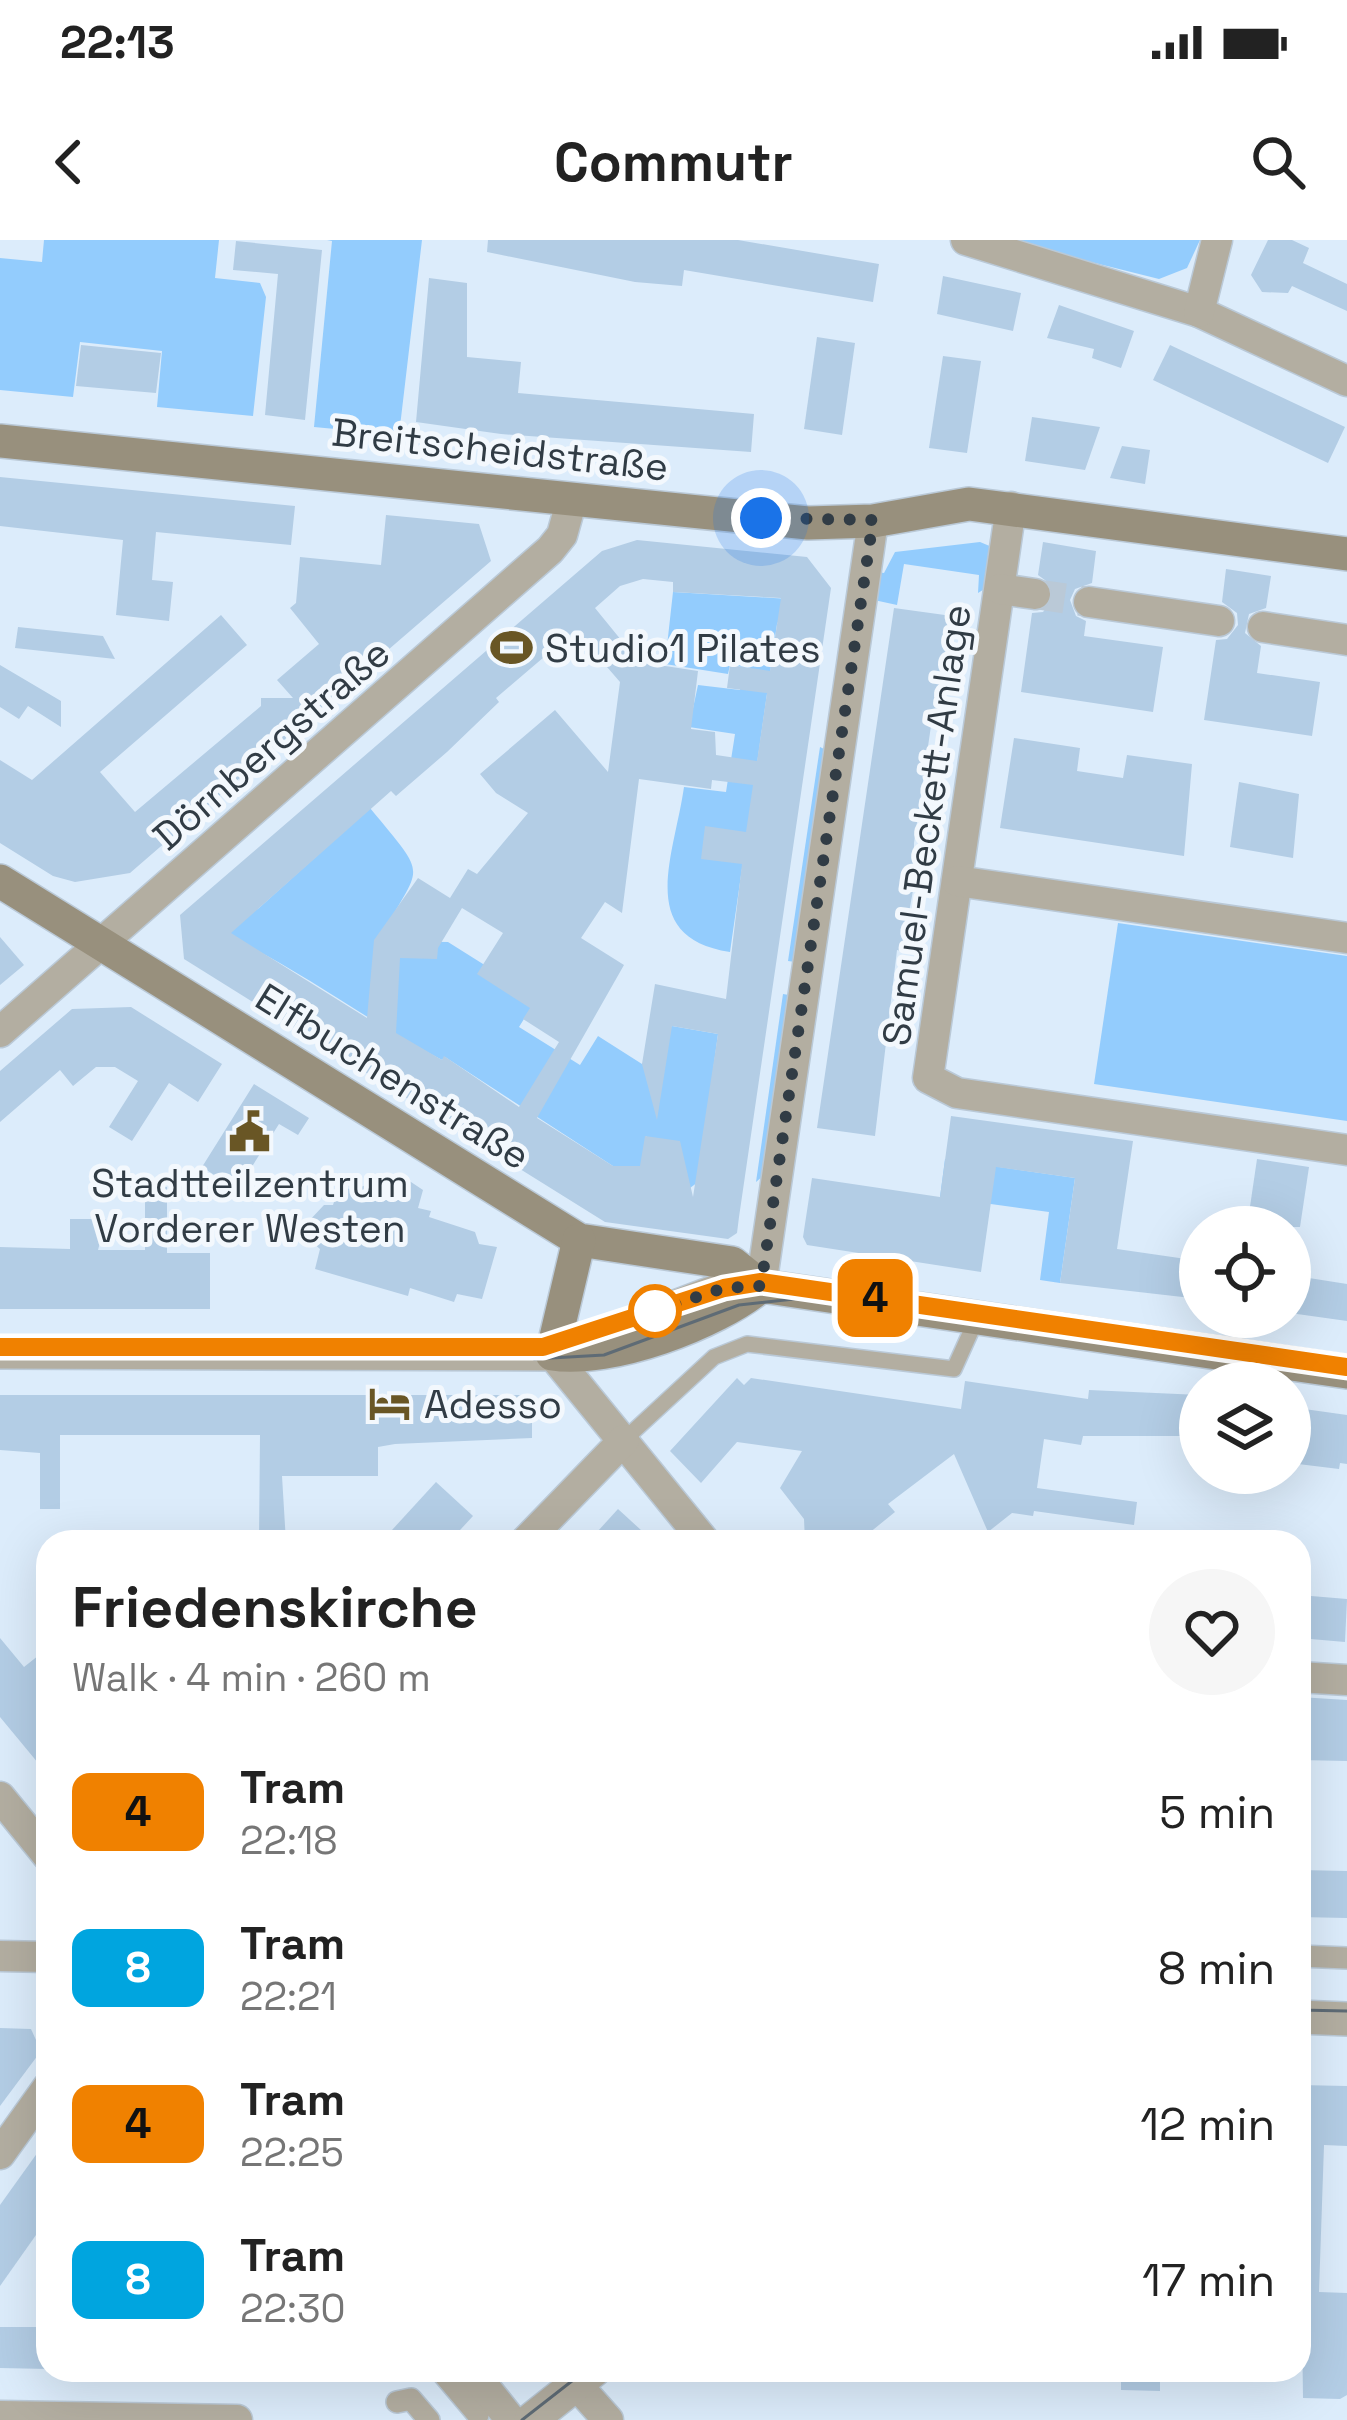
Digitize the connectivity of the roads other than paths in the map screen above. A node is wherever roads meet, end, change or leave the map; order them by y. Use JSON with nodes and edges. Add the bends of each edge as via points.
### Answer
{"nodes":[{"id":1,"x":966,"y":240,"type":"edge"},
{"id":2,"x":1217,"y":240,"type":"edge"},
{"id":3,"x":1199,"y":312,"type":"junction"},
{"id":4,"x":1347,"y":381,"type":"edge"},
{"id":5,"x":0,"y":441,"type":"edge"},
{"id":6,"x":572,"y":499,"type":"junction"},
{"id":7,"x":1011,"y":507,"type":"junction"},
{"id":8,"x":873,"y":520,"type":"junction"},
{"id":9,"x":1347,"y":554,"type":"edge"},
{"id":10,"x":1000,"y":589,"type":"junction"},
{"id":11,"x":1035,"y":594,"type":"tunnel mouth"},
{"id":12,"x":1089,"y":602,"type":"tunnel mouth"},
{"id":13,"x":1219,"y":621,"type":"dead end"},
{"id":14,"x":1263,"y":627,"type":"dead end"},
{"id":15,"x":1347,"y":640,"type":"edge"},
{"id":16,"x":0,"y":881,"type":"edge"},
{"id":17,"x":957,"y":881,"type":"junction"},
{"id":18,"x":1347,"y":938,"type":"edge"},
{"id":19,"x":102,"y":944,"type":"junction"},
{"id":20,"x":0,"y":1032,"type":"edge"},
{"id":21,"x":1347,"y":1150,"type":"edge"},
{"id":22,"x":579,"y":1240,"type":"junction"},
{"id":23,"x":761,"y":1286,"type":"junction"},
{"id":24,"x":977,"y":1318,"type":"junction"},
{"id":25,"x":0,"y":1352,"type":"edge"},
{"id":26,"x":552,"y":1354,"type":"junction"},
{"id":27,"x":1347,"y":1372,"type":"edge"},
{"id":28,"x":625,"y":1440,"type":"junction"},
{"id":29,"x":537,"y":1530,"type":"edge"},
{"id":30,"x":696,"y":1530,"type":"edge"},
{"id":31,"x":1311,"y":1678,"type":"edge"},
{"id":32,"x":1347,"y":1680,"type":"edge"},
{"id":33,"x":0,"y":1797,"type":"edge"},
{"id":34,"x":36,"y":1841,"type":"edge"},
{"id":35,"x":0,"y":1956,"type":"edge"},
{"id":36,"x":1311,"y":1956,"type":"edge"},
{"id":37,"x":36,"y":1957,"type":"edge"},
{"id":38,"x":1347,"y":1958,"type":"edge"},
{"id":39,"x":1311,"y":2018,"type":"edge"},
{"id":40,"x":1347,"y":2019,"type":"edge"},
{"id":41,"x":36,"y":2104,"type":"edge"},
{"id":42,"x":0,"y":2154,"type":"edge"},
{"id":43,"x":429,"y":2382,"type":"edge"},
{"id":44,"x":454,"y":2382,"type":"edge"},
{"id":45,"x":480,"y":2382,"type":"edge"},
{"id":46,"x":575,"y":2382,"type":"edge"},
{"id":47,"x":588,"y":2382,"type":"edge"},
{"id":48,"x":0,"y":2416,"type":"edge"},
{"id":49,"x":505,"y":2417,"type":"edge"},
{"id":50,"x":237,"y":2420,"type":"edge"},
{"id":51,"x":429,"y":2420,"type":"edge"},
{"id":52,"x":608,"y":2420,"type":"edge"}],
"edges":[{"from":1,"to":3,"type":"street"},
{"from":2,"to":3,"type":"street"},
{"from":3,"to":4,"type":"street"},
{"from":5,"to":6,"type":"main road","name":"Breitscheidstraße"},
{"from":6,"to":8,"type":"main road","name":"Breitscheidstraße","via":[[808,523]]},
{"from":6,"to":19,"type":"street","name":"Dörnbergstraße","via":[[550,550]]},
{"from":7,"to":8,"type":"main road","name":"Breitscheidstraße","via":[[938,506]]},
{"from":7,"to":9,"type":"main road","name":"Breitscheidstraße"},
{"from":7,"to":10,"type":"street","name":"Samuel-Beckett-Anlage"},
{"from":8,"to":23,"type":"street"},
{"from":10,"to":11,"type":"street","name":"Samuel-Beckett-Anlage"},
{"from":10,"to":17,"type":"street","name":"Samuel-Beckett-Anlage"},
{"from":12,"to":13,"type":"street"},
{"from":14,"to":15,"type":"street"},
{"from":16,"to":19,"type":"main road","name":"Elfbuchenstraße"},
{"from":17,"to":18,"type":"street"},
{"from":17,"to":21,"type":"street","name":"Samuel-Beckett-Anlage","via":[[928,1078],[957,1093]]},
{"from":19,"to":20,"type":"street","name":"Dörnbergstraße"},
{"from":19,"to":22,"type":"main road","name":"Elfbuchenstraße"},
{"from":22,"to":23,"type":"main road","name":"Elfbuchenstraße","via":[[732,1263]]},
{"from":22,"to":26,"type":"main road"},
{"from":23,"to":24,"type":"main road","name":"Elfbuchenstraße"},
{"from":23,"to":26,"type":"main road","via":[[738,1305],[604,1355]]},
{"from":24,"to":27,"type":"main road","name":"Elfbuchenstraße"},
{"from":24,"to":28,"type":"lane","via":[[954,1370],[778,1344],[732,1347]]},
{"from":25,"to":26,"type":"street"},
{"from":26,"to":28,"type":"street"},
{"from":28,"to":29,"type":"street"},
{"from":28,"to":30,"type":"street"},
{"from":31,"to":32,"type":"street"},
{"from":33,"to":34,"type":"street"},
{"from":35,"to":37,"type":"street"},
{"from":36,"to":38,"type":"street"},
{"from":39,"to":40,"type":"street"},
{"from":41,"to":42,"type":"street"},
{"from":43,"to":51,"type":"street","via":[[404,2401]]},
{"from":44,"to":49,"type":"street"},
{"from":45,"to":49,"type":"street"},
{"from":46,"to":49,"type":"street"},
{"from":47,"to":52,"type":"street"},
{"from":48,"to":50,"type":"street"}]}
